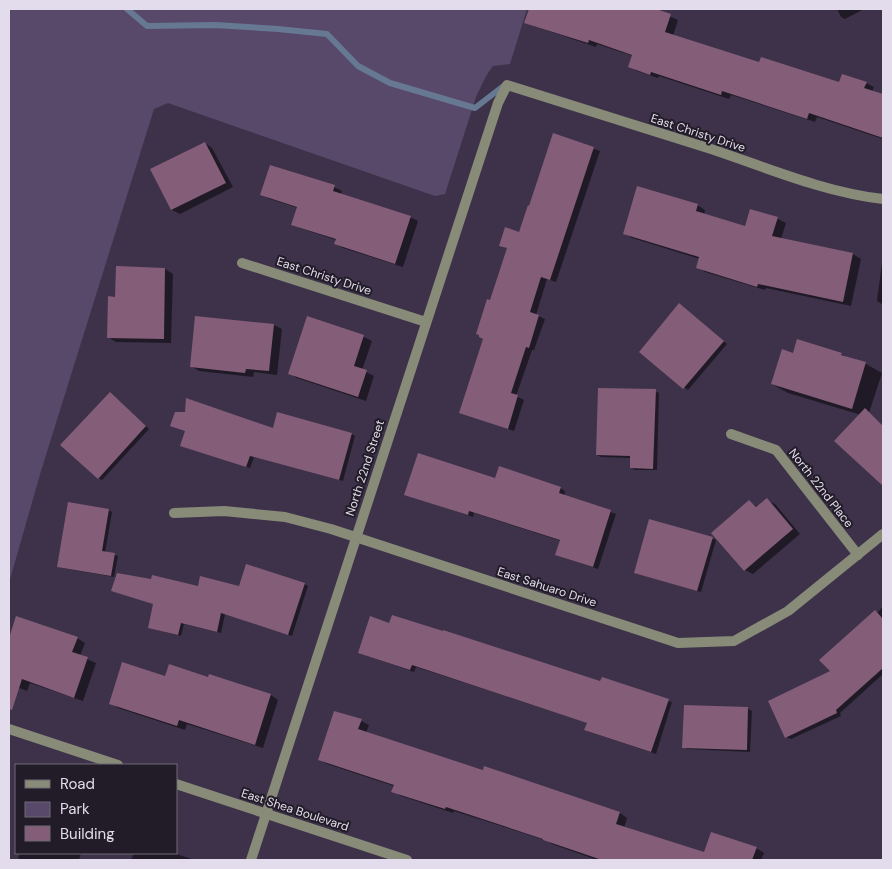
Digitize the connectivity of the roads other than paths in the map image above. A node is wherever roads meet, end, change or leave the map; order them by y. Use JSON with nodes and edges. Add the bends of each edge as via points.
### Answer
{"nodes":[{"id":1,"x":507,"y":85,"type":"joint"},
{"id":2,"x":883,"y":199,"type":"edge"},
{"id":3,"x":242,"y":262,"type":"dead end"},
{"id":4,"x":426,"y":322,"type":"junction"},
{"id":5,"x":731,"y":434,"type":"dead end"},
{"id":6,"x":174,"y":513,"type":"dead end"},
{"id":7,"x":883,"y":534,"type":"edge"},
{"id":8,"x":355,"y":537,"type":"junction"},
{"id":9,"x":858,"y":555,"type":"junction"},
{"id":10,"x":9,"y":729,"type":"edge"},
{"id":11,"x":115,"y":764,"type":"edge"},
{"id":12,"x":178,"y":785,"type":"edge"},
{"id":13,"x":266,"y":814,"type":"junction"},
{"id":14,"x":251,"y":860,"type":"edge"},
{"id":15,"x":407,"y":860,"type":"edge"}],
"edges":[{"from":1,"to":2,"type":"street","name":"East Christy Drive","via":[[712,149],[811,184]]},
{"from":1,"to":4,"type":"street","name":"North 22nd Street","via":[[498,103]]},
{"from":3,"to":4,"type":"street","name":"East Christy Drive"},
{"from":4,"to":8,"type":"street","name":"North 22nd Street"},
{"from":5,"to":9,"type":"street","name":"North 22nd Place","via":[[776,450]]},
{"from":6,"to":8,"type":"street","name":"East Sahuaro Drive","via":[[224,511],[285,517]]},
{"from":7,"to":9,"type":"street","name":"East Sahuaro Drive"},
{"from":8,"to":9,"type":"street","name":"East Sahuaro Drive","via":[[678,643],[734,641],[788,611]]},
{"from":8,"to":13,"type":"street","name":"North 22nd Street"},
{"from":10,"to":11,"type":"street"},
{"from":12,"to":13,"type":"street","name":"East Shea Boulevard"},
{"from":13,"to":14,"type":"street","name":"North 22nd Street"},
{"from":13,"to":15,"type":"street","name":"East Shea Boulevard"}]}
